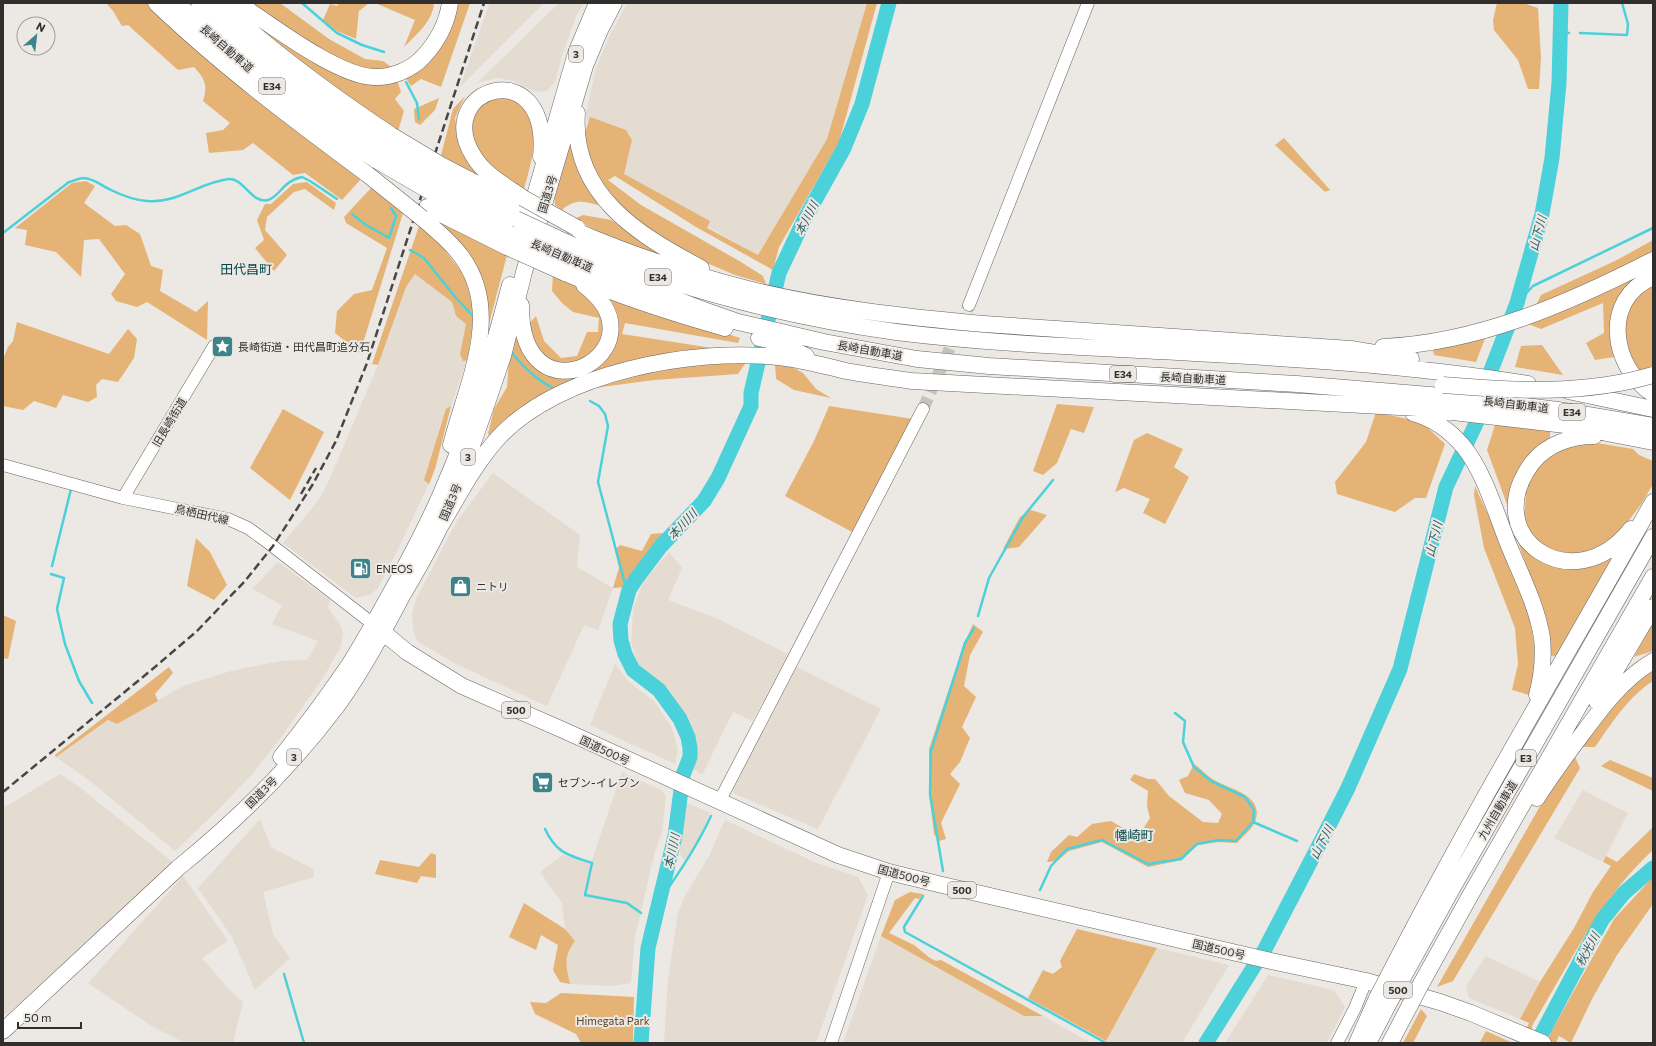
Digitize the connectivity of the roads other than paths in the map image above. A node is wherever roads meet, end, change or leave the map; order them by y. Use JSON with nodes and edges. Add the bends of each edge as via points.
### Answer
{"nodes":[{"id":1,"x":156,"y":3,"type":"edge"},
{"id":2,"x":177,"y":3,"type":"edge"},
{"id":3,"x":199,"y":3,"type":"edge"},
{"id":4,"x":219,"y":3,"type":"edge"},
{"id":5,"x":238,"y":3,"type":"edge"},
{"id":6,"x":450,"y":3,"type":"edge"},
{"id":7,"x":597,"y":3,"type":"edge"},
{"id":8,"x":614,"y":3,"type":"edge"},
{"id":9,"x":1088,"y":3,"type":"edge"},
{"id":10,"x":585,"y":66,"type":"junction"},
{"id":11,"x":377,"y":158,"type":"junction"},
{"id":12,"x":432,"y":192,"type":"junction"},
{"id":13,"x":519,"y":217,"type":"junction"},
{"id":14,"x":572,"y":247,"type":"junction"},
{"id":15,"x":1653,"y":260,"type":"edge"},
{"id":16,"x":524,"y":272,"type":"junction"},
{"id":17,"x":1653,"y":277,"type":"edge"},
{"id":18,"x":969,"y":305,"type":"tunnel mouth"},
{"id":19,"x":743,"y":308,"type":"junction"},
{"id":20,"x":797,"y":332,"type":"junction"},
{"id":21,"x":943,"y":337,"type":"junction"},
{"id":22,"x":1189,"y":337,"type":"junction"},
{"id":23,"x":214,"y":346,"type":"dead end"},
{"id":24,"x":1351,"y":349,"type":"junction"},
{"id":25,"x":947,"y":362,"type":"junction"},
{"id":26,"x":1463,"y":371,"type":"junction"},
{"id":27,"x":1653,"y":375,"type":"edge"},
{"id":28,"x":1653,"y":394,"type":"edge"},
{"id":29,"x":1449,"y":398,"type":"junction"},
{"id":30,"x":1318,"y":402,"type":"junction"},
{"id":31,"x":1349,"y":404,"type":"junction"},
{"id":32,"x":1488,"y":408,"type":"junction"},
{"id":33,"x":923,"y":409,"type":"tunnel mouth"},
{"id":34,"x":1653,"y":409,"type":"edge"},
{"id":35,"x":1653,"y":426,"type":"edge"},
{"id":36,"x":1653,"y":443,"type":"edge"},
{"id":37,"x":3,"y":465,"type":"edge"},
{"id":38,"x":123,"y":498,"type":"junction"},
{"id":39,"x":1653,"y":498,"type":"edge"},
{"id":40,"x":1653,"y":502,"type":"edge"},
{"id":41,"x":432,"y":528,"type":"junction"},
{"id":42,"x":1653,"y":537,"type":"edge"},
{"id":43,"x":1653,"y":577,"type":"edge"},
{"id":44,"x":1653,"y":608,"type":"edge"},
{"id":45,"x":378,"y":627,"type":"junction"},
{"id":46,"x":1653,"y":661,"type":"edge"},
{"id":47,"x":1526,"y":724,"type":"junction"},
{"id":48,"x":1564,"y":759,"type":"junction"},
{"id":49,"x":719,"y":802,"type":"junction"},
{"id":50,"x":889,"y":872,"type":"junction"},
{"id":51,"x":1394,"y":979,"type":"junction"},
{"id":52,"x":1366,"y":981,"type":"junction"},
{"id":53,"x":1421,"y":984,"type":"junction"},
{"id":54,"x":1384,"y":1000,"type":"junction"},
{"id":55,"x":3,"y":1031,"type":"edge"},
{"id":56,"x":831,"y":1043,"type":"edge"},
{"id":57,"x":1337,"y":1043,"type":"edge"},
{"id":58,"x":1357,"y":1043,"type":"edge"},
{"id":59,"x":1368,"y":1043,"type":"edge"},
{"id":60,"x":1390,"y":1043,"type":"edge"},
{"id":61,"x":1542,"y":1043,"type":"edge"}],
"edges":[{"from":1,"to":11,"type":"highway","via":[[221,62],[327,145]]},
{"from":2,"to":11,"type":"highway","name":"長崎自動車道","number":"E34","via":[[280,92],[318,121]]},
{"from":3,"to":11,"type":"highway","name":"長崎自動車道","number":"E34","via":[[228,30],[321,105]]},
{"from":4,"to":11,"type":"highway","via":[[269,47],[342,102]]},
{"from":5,"to":6,"type":"highway","via":[[329,62],[354,73],[373,77],[403,71],[421,59],[440,34]]},
{"from":7,"to":13,"type":"highway","name":"国道3号","number":"3","via":[[576,53]]},
{"from":8,"to":10,"type":"highway","name":"国道3号","number":"3"},
{"from":9,"to":18,"type":"street"},
{"from":10,"to":16,"type":"highway","name":"国道3号","number":"3"},
{"from":10,"to":19,"type":"highway","via":[[576,129],[580,153],[595,188],[623,219],[666,249],[701,268]]},
{"from":11,"to":12,"type":"highway","bridge":true},
{"from":11,"to":12,"type":"highway","bridge":true},
{"from":11,"to":12,"type":"highway","name":"長崎自動車道","number":"E34","bridge":true},
{"from":12,"to":13,"type":"highway"},
{"from":12,"to":13,"type":"highway","name":"長崎自動車道","number":"E34"},
{"from":12,"to":41,"type":"highway","via":[[442,234],[462,257],[477,287],[482,310],[475,362],[438,493]]},
{"from":13,"to":13,"type":"highway","via":[[542,142],[537,115],[528,101],[515,92],[493,90],[478,97],[469,109],[465,123],[466,141],[474,158],[495,178]]},
{"from":13,"to":14,"type":"highway","bridge":true},
{"from":13,"to":14,"type":"highway","name":"長崎自動車道","number":"E34","bridge":true},
{"from":13,"to":14,"type":"highway","bridge":true},
{"from":13,"to":41,"type":"highway","name":"国道3号","number":"3","via":[[497,332]]},
{"from":14,"to":16,"type":"highway","via":[[584,284],[599,298],[610,326],[607,344],[590,365],[571,371],[557,369],[543,364],[535,357],[522,328]]},
{"from":14,"to":19,"type":"highway","name":"長崎自動車道","number":"E34"},
{"from":14,"to":19,"type":"highway","name":"長崎自動車道","number":"E34","via":[[661,293]]},
{"from":14,"to":19,"type":"highway","via":[[620,249],[675,268]]},
{"from":14,"to":19,"type":"highway","via":[[602,289],[647,305]]},
{"from":15,"to":24,"type":"highway","via":[[1584,293],[1520,319],[1478,332],[1430,343]]},
{"from":16,"to":41,"type":"highway","name":"国道3号","number":"3","via":[[487,404],[457,486]]},
{"from":17,"to":28,"type":"highway","via":[[1638,286],[1624,302],[1617,334],[1627,367],[1641,385]]},
{"from":19,"to":20,"type":"highway"},
{"from":19,"to":20,"type":"highway","via":[[770,294]]},
{"from":20,"to":21,"type":"highway","name":"長崎自動車道","number":"E34","via":[[889,330]]},
{"from":20,"to":22,"type":"highway","via":[[924,319]]},
{"from":20,"to":25,"type":"highway","name":"長崎自動車道","number":"E34","via":[[883,353]]},
{"from":20,"to":29,"type":"highway","via":[[894,346],[992,356],[1304,374]]},
{"from":20,"to":30,"type":"highway","via":[[822,364],[837,369],[912,381]]},
{"from":20,"to":41,"type":"highway","via":[[766,356],[734,355],[677,360],[635,368],[587,383],[542,404],[513,424],[490,448]]},
{"from":21,"to":22,"type":"highway"},
{"from":21,"to":26,"type":"highway","name":"長崎自動車道","number":"E34"},
{"from":22,"to":24,"type":"highway"},
{"from":23,"to":38,"type":"street","name":"旧長崎街道"},
{"from":24,"to":26,"type":"highway"},
{"from":25,"to":29,"type":"highway","name":"長崎自動車道","number":"E34","via":[[1040,370],[1297,384]]},
{"from":25,"to":30,"type":"highway","via":[[989,370],[1192,383]]},
{"from":26,"to":34,"type":"highway","via":[[1601,394]]},
{"from":27,"to":29,"type":"highway","bridge":true,"via":[[1582,388],[1516,390]]},
{"from":29,"to":31,"type":"highway"},
{"from":29,"to":32,"type":"highway","name":"長崎自動車道","number":"E34"},
{"from":30,"to":31,"type":"highway"},
{"from":31,"to":47,"type":"highway","via":[[1390,408],[1415,414],[1438,424],[1456,439],[1470,456],[1487,489],[1528,591],[1541,636],[1541,680]]},
{"from":32,"to":35,"type":"highway","name":"長崎自動車道","number":"E34","via":[[1573,412]]},
{"from":32,"to":36,"type":"highway"},
{"from":33,"to":49,"type":"street"},
{"from":36,"to":39,"type":"highway","via":[[1592,436],[1581,436],[1560,442],[1542,452],[1528,469],[1518,490],[1516,511],[1523,533],[1539,551],[1556,560],[1585,561],[1603,554],[1620,541]]},
{"from":37,"to":38,"type":"street","name":"鳥栖田代線"},
{"from":38,"to":45,"type":"street","name":"鳥栖田代線","via":[[216,516],[248,528]]},
{"from":40,"to":47,"type":"highway"},
{"from":41,"to":45,"type":"highway","name":"国道3号","number":"3"},
{"from":42,"to":51,"type":"highway","name":"九州自動車道","number":"E3","via":[[1472,852]]},
{"from":43,"to":53,"type":"highway","name":"九州自動車道","number":"E3"},
{"from":44,"to":48,"type":"highway"},
{"from":45,"to":49,"type":"highway","name":"国道500号","number":"500","via":[[407,652],[462,686]]},
{"from":45,"to":55,"type":"highway","name":"国道3号","number":"3","via":[[356,677],[313,736],[205,846],[182,864]]},
{"from":46,"to":48,"type":"highway","via":[[1621,686]]},
{"from":47,"to":51,"type":"highway","via":[[1470,822]]},
{"from":48,"to":53,"type":"highway","via":[[1531,808],[1453,940]]},
{"from":49,"to":50,"type":"highway","name":"国道500号","number":"500","via":[[838,855]]},
{"from":50,"to":52,"type":"highway","name":"国道500号","number":"500"},
{"from":50,"to":56,"type":"street"},
{"from":51,"to":54,"type":"highway","name":"九州自動車道","number":"E3","bridge":true},
{"from":52,"to":57,"type":"street"},
{"from":52,"to":61,"type":"highway","name":"国道500号","number":"500","via":[[1440,1002]]},
{"from":53,"to":60,"type":"highway","name":"九州自動車道","number":"E3","bridge":true},
{"from":54,"to":58,"type":"highway"},
{"from":54,"to":59,"type":"highway","name":"九州自動車道","number":"E3"}]}
